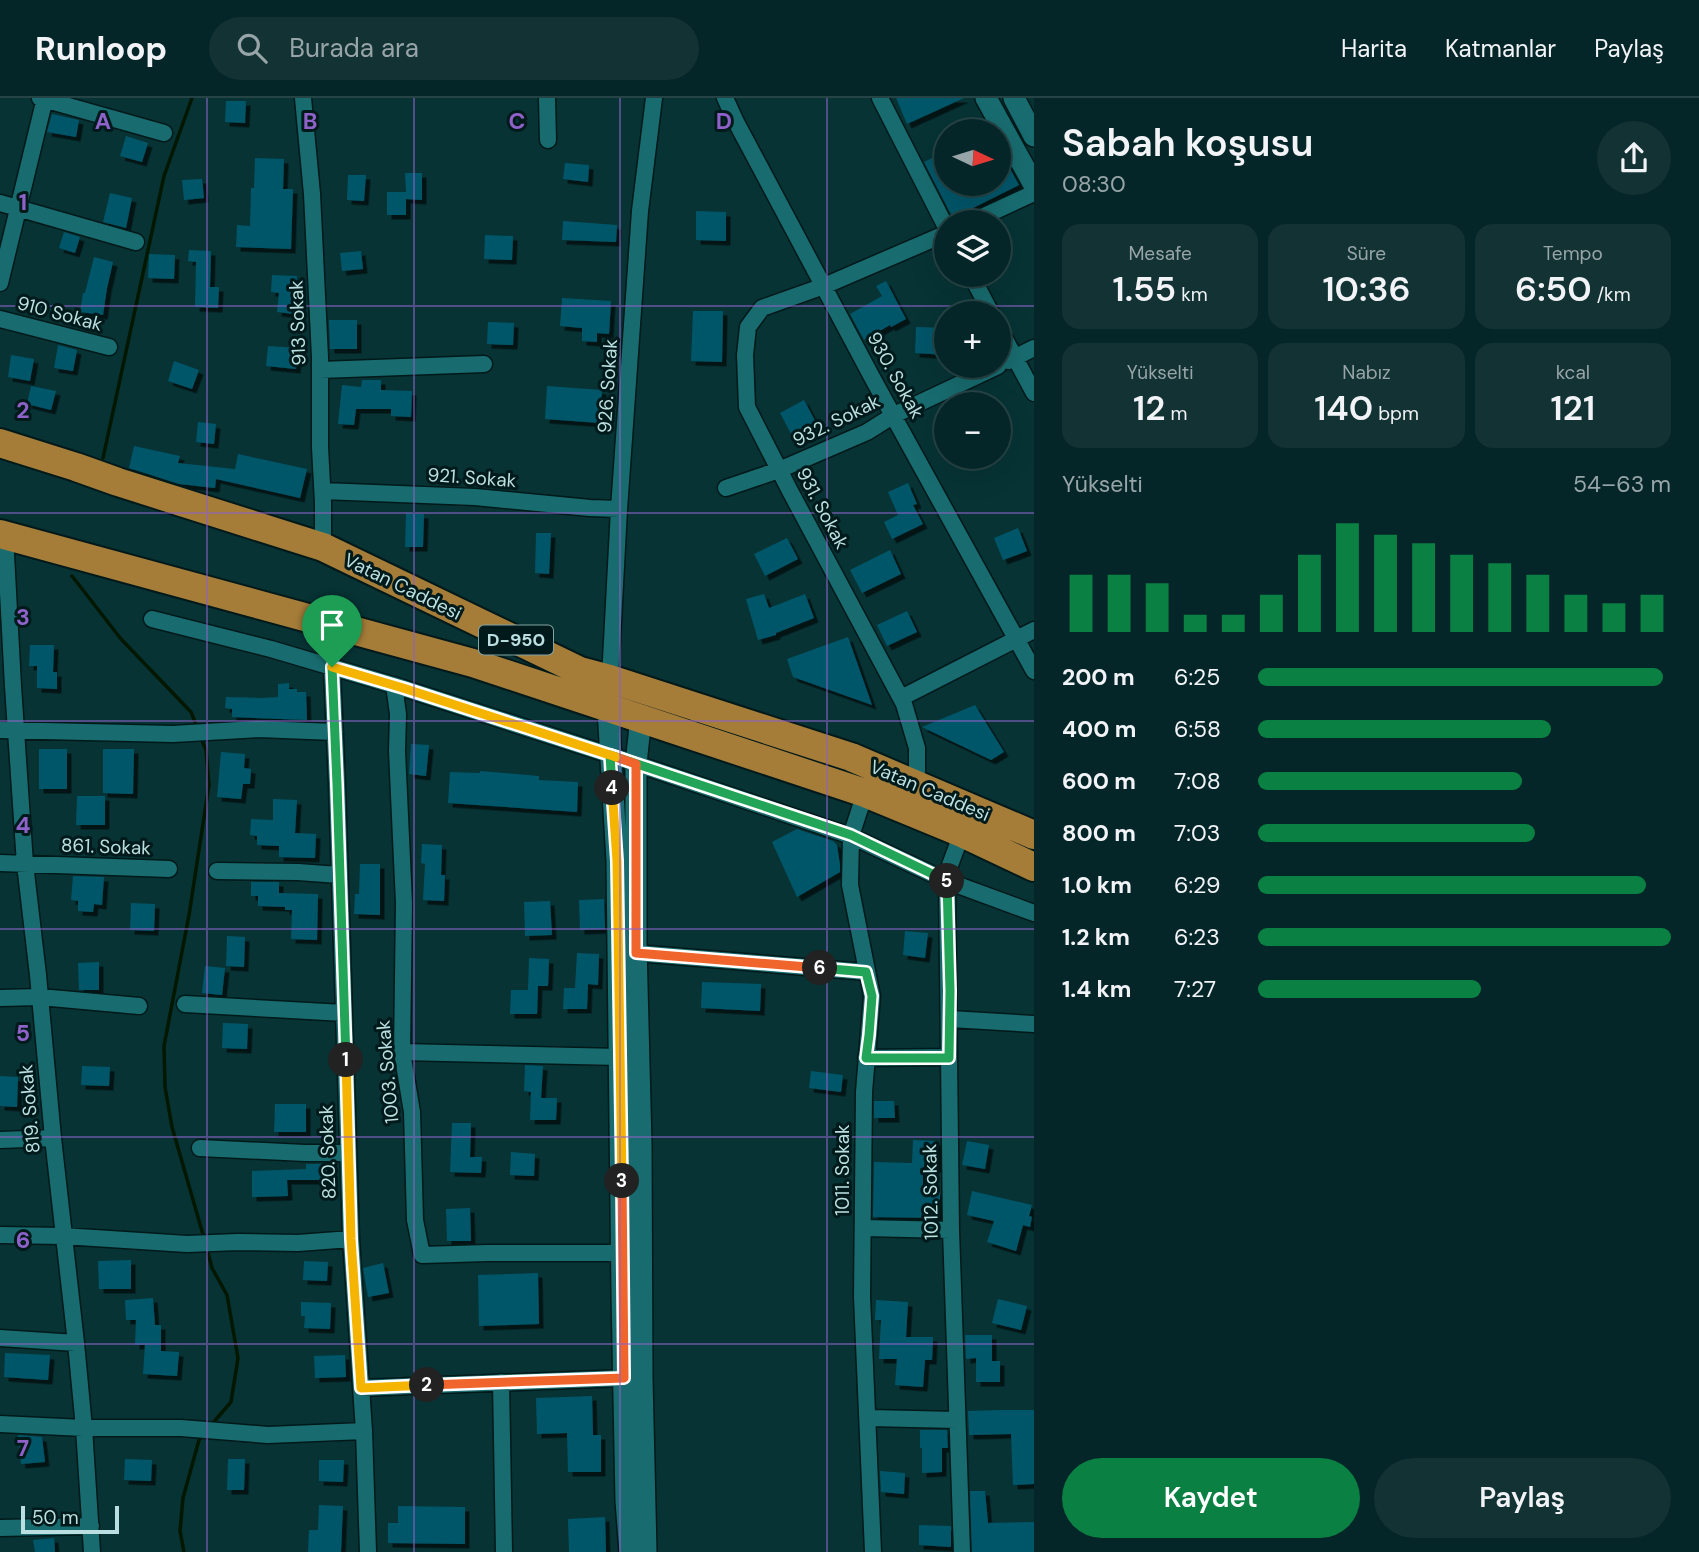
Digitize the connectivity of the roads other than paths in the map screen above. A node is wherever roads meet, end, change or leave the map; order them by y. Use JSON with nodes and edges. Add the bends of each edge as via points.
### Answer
{"nodes":[{"id":1,"x":43,"y":98,"type":"edge"},
{"id":2,"x":303,"y":98,"type":"edge"},
{"id":3,"x":547,"y":98,"type":"edge"},
{"id":4,"x":654,"y":98,"type":"edge"},
{"id":5,"x":725,"y":98,"type":"edge"},
{"id":6,"x":880,"y":98,"type":"edge"},
{"id":7,"x":986,"y":98,"type":"edge"},
{"id":8,"x":1014,"y":98,"type":"edge"},
{"id":9,"x":164,"y":133,"type":"dead end"},
{"id":10,"x":1034,"y":136,"type":"edge"},
{"id":11,"x":548,"y":140,"type":"dead end"},
{"id":12,"x":1034,"y":185,"type":"edge"},
{"id":13,"x":1034,"y":192,"type":"edge"},
{"id":14,"x":0,"y":203,"type":"edge"},
{"id":15,"x":18,"y":208,"type":"junction"},
{"id":16,"x":936,"y":210,"type":"edge"},
{"id":17,"x":996,"y":210,"type":"edge"},
{"id":18,"x":934,"y":237,"type":"edge"},
{"id":19,"x":136,"y":242,"type":"dead end"},
{"id":20,"x":0,"y":283,"type":"edge"},
{"id":21,"x":824,"y":286,"type":"junction"},
{"id":22,"x":0,"y":319,"type":"edge"},
{"id":23,"x":109,"y":347,"type":"dead end"},
{"id":24,"x":1034,"y":348,"type":"edge"},
{"id":25,"x":1011,"y":350,"type":"edge"},
{"id":26,"x":1015,"y":358,"type":"junction"},
{"id":27,"x":1011,"y":360,"type":"edge"},
{"id":28,"x":484,"y":364,"type":"dead end"},
{"id":29,"x":320,"y":370,"type":"junction"},
{"id":30,"x":972,"y":378,"type":"edge"},
{"id":31,"x":1034,"y":393,"type":"edge"},
{"id":32,"x":894,"y":415,"type":"junction"},
{"id":33,"x":0,"y":443,"type":"edge"},
{"id":34,"x":779,"y":470,"type":"junction"},
{"id":35,"x":726,"y":488,"type":"dead end"},
{"id":36,"x":323,"y":491,"type":"junction"},
{"id":37,"x":620,"y":509,"type":"junction"},
{"id":38,"x":3,"y":535,"type":"edge"},
{"id":39,"x":323,"y":547,"type":"junction"},
{"id":40,"x":152,"y":619,"type":"dead end"},
{"id":41,"x":330,"y":624,"type":"junction"},
{"id":42,"x":1034,"y":631,"type":"edge"},
{"id":43,"x":1016,"y":640,"type":"junction"},
{"id":44,"x":332,"y":667,"type":"junction"},
{"id":45,"x":1034,"y":671,"type":"edge"},
{"id":46,"x":610,"y":678,"type":"junction"},
{"id":47,"x":394,"y":685,"type":"junction"},
{"id":48,"x":901,"y":698,"type":"junction"},
{"id":49,"x":608,"y":708,"type":"junction"},
{"id":50,"x":641,"y":718,"type":"junction"},
{"id":51,"x":8,"y":730,"type":"edge"},
{"id":52,"x":335,"y":732,"type":"junction"},
{"id":53,"x":610,"y":755,"type":"junction"},
{"id":54,"x":636,"y":764,"type":"junction"},
{"id":55,"x":917,"y":785,"type":"junction"},
{"id":56,"x":865,"y":793,"type":"junction"},
{"id":57,"x":962,"y":833,"type":"junction"},
{"id":58,"x":851,"y":835,"type":"junction"},
{"id":59,"x":1034,"y":835,"type":"edge"},
{"id":60,"x":0,"y":863,"type":"edge"},
{"id":61,"x":25,"y":864,"type":"junction"},
{"id":62,"x":1034,"y":866,"type":"edge"},
{"id":63,"x":169,"y":869,"type":"dead end"},
{"id":64,"x":217,"y":871,"type":"dead end"},
{"id":65,"x":340,"y":875,"type":"junction"},
{"id":66,"x":947,"y":881,"type":"junction"},
{"id":67,"x":1034,"y":913,"type":"edge"},
{"id":68,"x":636,"y":953,"type":"junction"},
{"id":69,"x":866,"y":972,"type":"junction"},
{"id":70,"x":40,"y":997,"type":"junction"},
{"id":71,"x":0,"y":998,"type":"edge"},
{"id":72,"x":185,"y":1004,"type":"dead end"},
{"id":73,"x":139,"y":1006,"type":"dead end"},
{"id":74,"x":344,"y":1013,"type":"junction"},
{"id":75,"x":950,"y":1019,"type":"junction"},
{"id":76,"x":1034,"y":1024,"type":"edge"},
{"id":77,"x":402,"y":1052,"type":"junction"},
{"id":78,"x":620,"y":1057,"type":"junction"},
{"id":79,"x":866,"y":1058,"type":"junction"},
{"id":80,"x":949,"y":1058,"type":"junction"},
{"id":81,"x":53,"y":1138,"type":"junction"},
{"id":82,"x":0,"y":1140,"type":"edge"},
{"id":83,"x":200,"y":1148,"type":"dead end"},
{"id":84,"x":348,"y":1153,"type":"junction"},
{"id":85,"x":863,"y":1228,"type":"junction"},
{"id":86,"x":951,"y":1230,"type":"junction"},
{"id":87,"x":0,"y":1235,"type":"edge"},
{"id":88,"x":63,"y":1236,"type":"junction"},
{"id":89,"x":351,"y":1239,"type":"junction"},
{"id":90,"x":622,"y":1253,"type":"junction"},
{"id":91,"x":0,"y":1338,"type":"edge"},
{"id":92,"x":76,"y":1343,"type":"junction"},
{"id":93,"x":624,"y":1378,"type":"junction"},
{"id":94,"x":501,"y":1382,"type":"junction"},
{"id":95,"x":361,"y":1388,"type":"junction"},
{"id":96,"x":869,"y":1418,"type":"junction"},
{"id":97,"x":957,"y":1419,"type":"junction"},
{"id":98,"x":0,"y":1424,"type":"edge"},
{"id":99,"x":84,"y":1428,"type":"junction"},
{"id":100,"x":364,"y":1431,"type":"junction"},
{"id":101,"x":90,"y":1527,"type":"junction"},
{"id":102,"x":0,"y":1528,"type":"edge"},
{"id":103,"x":92,"y":1552,"type":"edge"},
{"id":104,"x":368,"y":1552,"type":"edge"},
{"id":105,"x":504,"y":1552,"type":"edge"},
{"id":106,"x":630,"y":1552,"type":"edge"},
{"id":107,"x":646,"y":1552,"type":"edge"},
{"id":108,"x":873,"y":1552,"type":"edge"},
{"id":109,"x":962,"y":1552,"type":"edge"}],
"edges":[{"from":1,"to":9,"type":"street"},
{"from":1,"to":15,"type":"street"},
{"from":2,"to":29,"type":"street","name":"913 Sokak"},
{"from":3,"to":11,"type":"street"},
{"from":4,"to":37,"type":"street","name":"926. Sokak","via":[[640,211]]},
{"from":5,"to":21,"type":"street","name":"930. Sokak"},
{"from":6,"to":16,"type":"street"},
{"from":7,"to":12,"type":"street"},
{"from":8,"to":10,"type":"street"},
{"from":13,"to":17,"type":"street"},
{"from":14,"to":15,"type":"street"},
{"from":15,"to":19,"type":"street"},
{"from":15,"to":20,"type":"street"},
{"from":18,"to":21,"type":"street","name":"931. Sokak"},
{"from":21,"to":32,"type":"street","name":"930. Sokak"},
{"from":21,"to":34,"type":"street","name":"931. Sokak","via":[[762,308],[748,327],[747,407]]},
{"from":22,"to":23,"type":"street","name":"910 Sokak"},
{"from":24,"to":26,"type":"street","name":"932. Sokak"},
{"from":25,"to":26,"type":"street"},
{"from":26,"to":27,"type":"street","name":"932. Sokak"},
{"from":26,"to":31,"type":"street"},
{"from":28,"to":29,"type":"street"},
{"from":29,"to":36,"type":"street","name":"913 Sokak"},
{"from":30,"to":32,"type":"street","name":"932. Sokak"},
{"from":32,"to":34,"type":"street","name":"932. Sokak","via":[[867,432]]},
{"from":32,"to":43,"type":"street","name":"930. Sokak"},
{"from":33,"to":39,"type":"highway","name":"Vatan Caddesi","number":"D-950"},
{"from":34,"to":35,"type":"street","name":"932. Sokak"},
{"from":34,"to":48,"type":"street","name":"931. Sokak"},
{"from":36,"to":37,"type":"street","name":"921. Sokak"},
{"from":36,"to":39,"type":"street","name":"913 Sokak"},
{"from":37,"to":46,"type":"street","name":"926. Sokak"},
{"from":38,"to":41,"type":"highway","name":"Vatan Caddesi","number":"D-950"},
{"from":38,"to":51,"type":"street","name":"819. Sokak"},
{"from":39,"to":46,"type":"highway","name":"Vatan Caddesi","number":"D-950","via":[[580,671]]},
{"from":40,"to":44,"type":"street"},
{"from":41,"to":44,"type":"street","name":"820. Sokak"},
{"from":41,"to":49,"type":"highway","name":"Vatan Caddesi","number":"D-950","via":[[473,663]]},
{"from":42,"to":43,"type":"street"},
{"from":43,"to":45,"type":"street","name":"930. Sokak"},
{"from":43,"to":48,"type":"street"},
{"from":44,"to":47,"type":"street"},
{"from":44,"to":52,"type":"street","name":"820. Sokak"},
{"from":46,"to":55,"type":"highway","name":"Vatan Caddesi","number":"D-950","via":[[851,757]]},
{"from":47,"to":53,"type":"street"},
{"from":47,"to":77,"type":"street","name":"1003. Sokak","via":[[404,903]]},
{"from":48,"to":55,"type":"street","name":"931. Sokak","via":[[917,748]]},
{"from":49,"to":50,"type":"highway","name":"Vatan Caddesi","number":"D-950"},
{"from":49,"to":53,"type":"street"},
{"from":50,"to":54,"type":"street"},
{"from":50,"to":56,"type":"highway","name":"Vatan Caddesi","number":"D-950"},
{"from":51,"to":52,"type":"street"},
{"from":51,"to":61,"type":"street","name":"819. Sokak"},
{"from":52,"to":65,"type":"street","name":"820. Sokak"},
{"from":53,"to":54,"type":"street"},
{"from":53,"to":78,"type":"street"},
{"from":54,"to":58,"type":"street"},
{"from":54,"to":68,"type":"street"},
{"from":55,"to":59,"type":"highway","name":"Vatan Caddesi","number":"D-950"},
{"from":56,"to":57,"type":"highway","name":"Vatan Caddesi","number":"D-950"},
{"from":56,"to":58,"type":"street","name":"1011. Sokak"},
{"from":57,"to":62,"type":"highway","name":"Vatan Caddesi","number":"D-950"},
{"from":57,"to":66,"type":"street","name":"1012. Sokak"},
{"from":58,"to":66,"type":"street"},
{"from":58,"to":69,"type":"street","name":"1011. Sokak","via":[[850,885]]},
{"from":60,"to":61,"type":"street","name":"861. Sokak"},
{"from":61,"to":63,"type":"street","name":"861. Sokak"},
{"from":61,"to":70,"type":"street","name":"819. Sokak"},
{"from":64,"to":65,"type":"street"},
{"from":65,"to":74,"type":"street","name":"820. Sokak"},
{"from":66,"to":67,"type":"street"},
{"from":66,"to":75,"type":"street","name":"1012. Sokak"},
{"from":68,"to":69,"type":"street"},
{"from":68,"to":107,"type":"street"},
{"from":69,"to":79,"type":"street","name":"1011. Sokak","via":[[872,996]]},
{"from":70,"to":71,"type":"street"},
{"from":70,"to":73,"type":"street"},
{"from":70,"to":81,"type":"street","name":"819. Sokak"},
{"from":72,"to":74,"type":"street"},
{"from":74,"to":84,"type":"street","name":"820. Sokak"},
{"from":75,"to":76,"type":"street"},
{"from":75,"to":80,"type":"street","name":"1012. Sokak"},
{"from":77,"to":78,"type":"street"},
{"from":77,"to":90,"type":"street","name":"1003. Sokak","via":[[412,1111],[415,1220],[422,1255]]},
{"from":78,"to":90,"type":"street"},
{"from":79,"to":80,"type":"street"},
{"from":79,"to":85,"type":"street","name":"1011. Sokak"},
{"from":80,"to":86,"type":"street","name":"1012. Sokak"},
{"from":81,"to":82,"type":"street"},
{"from":81,"to":88,"type":"street","name":"819. Sokak"},
{"from":83,"to":84,"type":"street"},
{"from":84,"to":89,"type":"street","name":"820. Sokak"},
{"from":85,"to":86,"type":"street"},
{"from":85,"to":96,"type":"street","name":"1011. Sokak"},
{"from":86,"to":97,"type":"street","name":"1012. Sokak"},
{"from":87,"to":88,"type":"street"},
{"from":88,"to":89,"type":"street","via":[[187,1244]]},
{"from":88,"to":92,"type":"street","name":"819. Sokak"},
{"from":89,"to":95,"type":"street","name":"820. Sokak"},
{"from":90,"to":93,"type":"street"},
{"from":91,"to":92,"type":"street"},
{"from":92,"to":99,"type":"street","name":"819. Sokak"},
{"from":93,"to":94,"type":"street"},
{"from":93,"to":106,"type":"street"},
{"from":94,"to":95,"type":"street"},
{"from":94,"to":105,"type":"street"},
{"from":95,"to":100,"type":"street","name":"820. Sokak"},
{"from":96,"to":97,"type":"street"},
{"from":96,"to":108,"type":"street","name":"1011. Sokak"},
{"from":97,"to":109,"type":"street","name":"1012. Sokak"},
{"from":98,"to":99,"type":"street"},
{"from":99,"to":100,"type":"street","via":[[181,1428],[268,1435]]},
{"from":99,"to":101,"type":"street","name":"819. Sokak"},
{"from":100,"to":104,"type":"street","name":"820. Sokak"},
{"from":101,"to":102,"type":"street"},
{"from":101,"to":103,"type":"street","name":"819. Sokak"}]}
